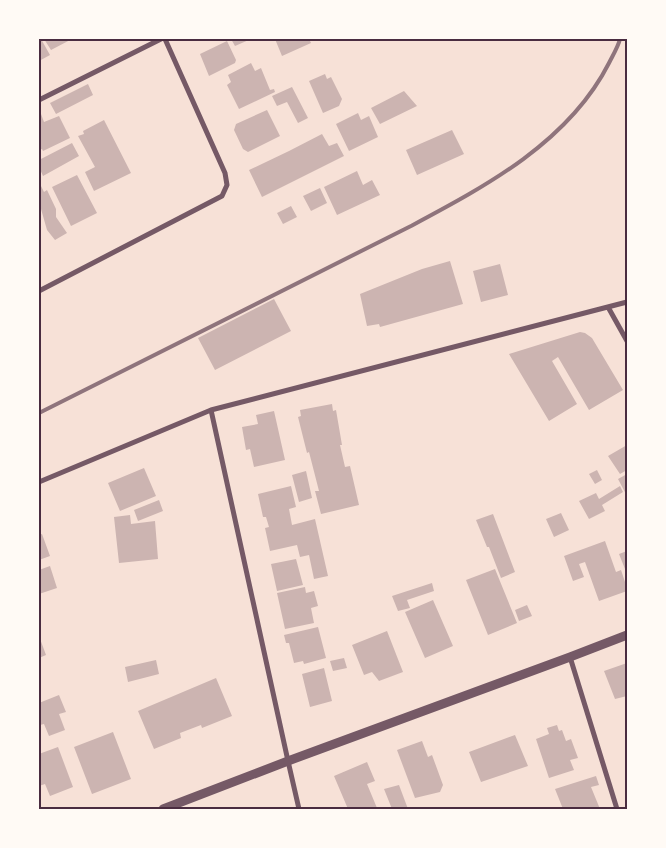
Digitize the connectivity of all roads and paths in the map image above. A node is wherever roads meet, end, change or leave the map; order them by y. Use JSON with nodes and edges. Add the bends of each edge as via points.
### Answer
{"nodes":[{"id":1,"x":161,"y":39,"type":"edge"},
{"id":2,"x":165,"y":39,"type":"edge"},
{"id":3,"x":39,"y":100,"type":"edge"},
{"id":4,"x":39,"y":291,"type":"edge"},
{"id":5,"x":627,"y":302,"type":"edge"},
{"id":6,"x":608,"y":307,"type":"junction"},
{"id":7,"x":627,"y":341,"type":"edge"},
{"id":8,"x":211,"y":410,"type":"junction"},
{"id":9,"x":39,"y":482,"type":"edge"},
{"id":10,"x":627,"y":635,"type":"edge"},
{"id":11,"x":570,"y":657,"type":"junction"},
{"id":12,"x":288,"y":761,"type":"junction"},
{"id":13,"x":164,"y":809,"type":"edge"},
{"id":14,"x":299,"y":809,"type":"edge"},
{"id":15,"x":617,"y":809,"type":"edge"}],
"edges":[{"from":1,"to":3,"type":"street"},
{"from":2,"to":4,"type":"street","via":[[225,173],[227,185],[222,196]]},
{"from":5,"to":6,"type":"street"},
{"from":6,"to":7,"type":"street"},
{"from":6,"to":8,"type":"street"},
{"from":8,"to":9,"type":"street"},
{"from":8,"to":12,"type":"street"},
{"from":10,"to":11,"type":"street"},
{"from":11,"to":12,"type":"street"},
{"from":11,"to":15,"type":"street"},
{"from":12,"to":13,"type":"street"},
{"from":12,"to":14,"type":"street"}]}
